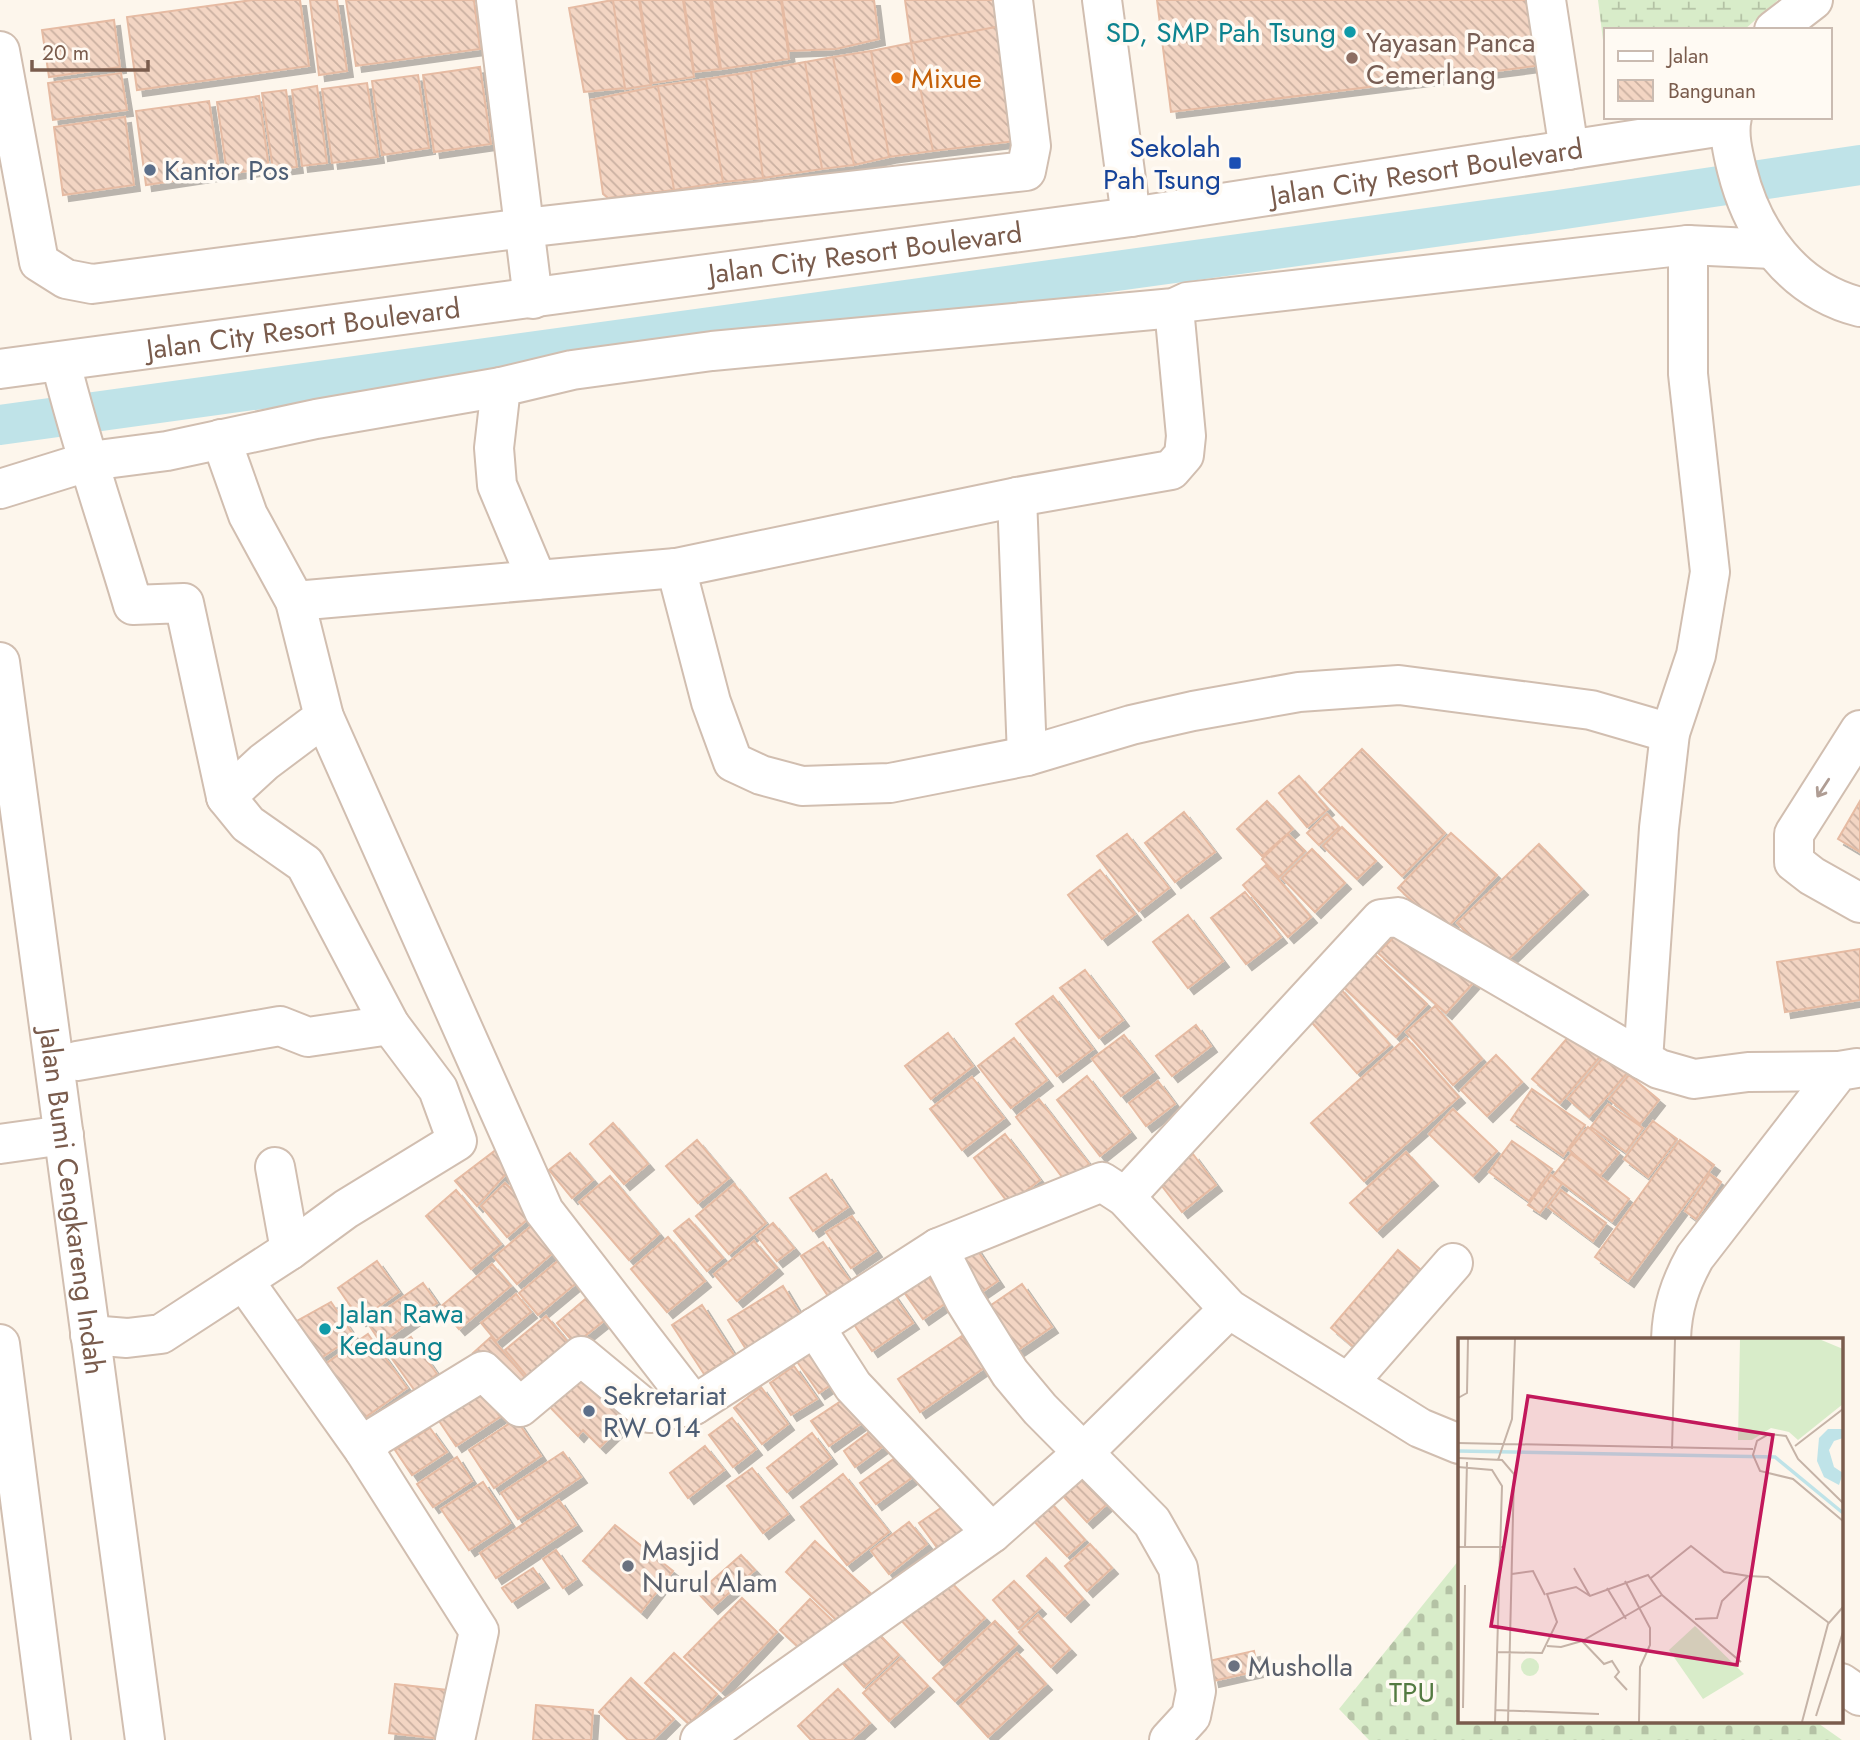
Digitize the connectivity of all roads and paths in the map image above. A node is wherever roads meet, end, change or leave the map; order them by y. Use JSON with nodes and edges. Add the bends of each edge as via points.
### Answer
{"nodes":[{"id":1,"x":496,"y":0,"type":"edge"},
{"id":2,"x":1013,"y":0,"type":"edge"},
{"id":3,"x":1102,"y":0,"type":"edge"},
{"id":4,"x":1546,"y":0,"type":"edge"},
{"id":5,"x":1812,"y":0,"type":"edge"},
{"id":6,"x":1777,"y":28,"type":"edge"},
{"id":7,"x":0,"y":51,"type":"edge"},
{"id":8,"x":1731,"y":130,"type":"edge"},
{"id":9,"x":1569,"y":150,"type":"junction"},
{"id":10,"x":1131,"y":217,"type":"junction"},
{"id":11,"x":524,"y":228,"type":"junction"},
{"id":12,"x":1763,"y":235,"type":"junction"},
{"id":13,"x":1688,"y":245,"type":"junction"},
{"id":14,"x":533,"y":299,"type":"junction"},
{"id":15,"x":1860,"y":307,"type":"edge"},
{"id":16,"x":1174,"y":308,"type":"junction"},
{"id":17,"x":0,"y":369,"type":"edge"},
{"id":18,"x":63,"y":371,"type":"junction"},
{"id":19,"x":501,"y":387,"type":"junction"},
{"id":20,"x":221,"y":439,"type":"junction"},
{"id":21,"x":84,"y":448,"type":"junction"},
{"id":22,"x":0,"y":489,"type":"edge"},
{"id":23,"x":1017,"y":497,"type":"junction"},
{"id":24,"x":676,"y":568,"type":"junction"},
{"id":25,"x":537,"y":580,"type":"junction"},
{"id":26,"x":295,"y":601,"type":"junction"},
{"id":27,"x":0,"y":662,"type":"edge"},
{"id":28,"x":324,"y":717,"type":"junction"},
{"id":29,"x":1860,"y":730,"type":"edge"},
{"id":30,"x":1670,"y":733,"type":"junction"},
{"id":31,"x":1027,"y":756,"type":"junction"},
{"id":32,"x":226,"y":797,"type":"junction"},
{"id":33,"x":1860,"y":903,"type":"edge"},
{"id":34,"x":390,"y":1025,"type":"junction"},
{"id":35,"x":1643,"y":1060,"type":"junction"},
{"id":36,"x":77,"y":1061,"type":"dead end"},
{"id":37,"x":1849,"y":1069,"type":"edge"},
{"id":38,"x":64,"y":1135,"type":"junction"},
{"id":39,"x":0,"y":1144,"type":"edge"},
{"id":40,"x":275,"y":1167,"type":"dead end"},
{"id":41,"x":1125,"y":1197,"type":"junction"},
{"id":42,"x":937,"y":1248,"type":"junction"},
{"id":43,"x":290,"y":1250,"type":"junction"},
{"id":44,"x":1454,"y":1264,"type":"dead end"},
{"id":45,"x":244,"y":1281,"type":"junction"},
{"id":46,"x":1229,"y":1309,"type":"junction"},
{"id":47,"x":815,"y":1326,"type":"junction"},
{"id":48,"x":90,"y":1335,"type":"junction"},
{"id":49,"x":1671,"y":1338,"type":"edge"},
{"id":50,"x":0,"y":1344,"type":"edge"},
{"id":51,"x":1348,"y":1383,"type":"junction"},
{"id":52,"x":694,"y":1405,"type":"junction"},
{"id":53,"x":1458,"y":1444,"type":"edge"},
{"id":54,"x":363,"y":1450,"type":"junction"},
{"id":55,"x":1085,"y":1451,"type":"junction"},
{"id":56,"x":992,"y":1534,"type":"junction"},
{"id":57,"x":1842,"y":1684,"type":"edge"},
{"id":58,"x":1860,"y":1696,"type":"edge"},
{"id":59,"x":51,"y":1740,"type":"edge"},
{"id":60,"x":145,"y":1740,"type":"edge"},
{"id":61,"x":455,"y":1740,"type":"edge"},
{"id":62,"x":700,"y":1740,"type":"edge"},
{"id":63,"x":1169,"y":1740,"type":"edge"}],
"edges":[{"from":1,"to":11,"type":"street"},
{"from":2,"to":11,"type":"street","via":[[1031,146],[1026,171]]},
{"from":3,"to":10,"type":"street"},
{"from":4,"to":9,"type":"street"},
{"from":5,"to":6,"type":"street"},
{"from":7,"to":11,"type":"street","via":[[39,262],[66,279],[92,284]]},
{"from":8,"to":9,"type":"street","name":"Jalan City Resort Boulevard"},
{"from":8,"to":12,"type":"street","name":"Jalan City Resort Boulevard","via":[[1741,185]]},
{"from":9,"to":10,"type":"street","name":"Jalan City Resort Boulevard"},
{"from":10,"to":14,"type":"street","name":"Jalan City Resort Boulevard"},
{"from":11,"to":14,"type":"street"},
{"from":12,"to":13,"type":"street"},
{"from":12,"to":15,"type":"street","name":"Jalan City Resort Boulevard","via":[[1807,283]]},
{"from":13,"to":16,"type":"street","via":[[1187,302]]},
{"from":13,"to":30,"type":"street","via":[[1688,374],[1710,572],[1696,655]]},
{"from":14,"to":18,"type":"street","name":"Jalan City Resort Boulevard"},
{"from":16,"to":19,"type":"street","via":[[712,351],[572,370]]},
{"from":16,"to":23,"type":"street","via":[[1184,456],[1171,470]]},
{"from":17,"to":18,"type":"street","name":"Jalan City Resort Boulevard"},
{"from":18,"to":21,"type":"street"},
{"from":19,"to":20,"type":"street"},
{"from":19,"to":25,"type":"street","via":[[494,448],[498,485]]},
{"from":20,"to":21,"type":"street","via":[[167,451]]},
{"from":20,"to":26,"type":"street","via":[[248,515]]},
{"from":21,"to":22,"type":"street"},
{"from":21,"to":32,"type":"street","via":[[133,605],[184,603]]},
{"from":23,"to":24,"type":"street"},
{"from":23,"to":31,"type":"street"},
{"from":24,"to":25,"type":"street"},
{"from":24,"to":31,"type":"street","via":[[711,702],[733,762],[802,786],[890,783]]},
{"from":25,"to":26,"type":"street"},
{"from":26,"to":28,"type":"street"},
{"from":27,"to":38,"type":"street","name":"Jalan Bumi Cengkareng Indah"},
{"from":28,"to":32,"type":"street"},
{"from":28,"to":52,"type":"street","via":[[544,1211]]},
{"from":29,"to":33,"type":"street","one_way":true,"via":[[1794,834],[1794,862]]},
{"from":30,"to":31,"type":"street","via":[[1591,710],[1399,685],[1299,692],[1193,711]]},
{"from":30,"to":35,"type":"street"},
{"from":32,"to":34,"type":"street","via":[[248,824],[305,864]]},
{"from":34,"to":36,"type":"street","via":[[308,1037],[279,1026]]},
{"from":34,"to":43,"type":"street","via":[[438,1089],[457,1141],[346,1209]]},
{"from":35,"to":37,"type":"street","via":[[1694,1079],[1748,1072]]},
{"from":35,"to":41,"type":"street","via":[[1398,917],[1381,919]]},
{"from":37,"to":49,"type":"street","via":[[1695,1257],[1680,1285]]},
{"from":38,"to":39,"type":"street"},
{"from":38,"to":48,"type":"street","name":"Jalan Bumi Cengkareng Indah"},
{"from":40,"to":43,"type":"street"},
{"from":41,"to":42,"type":"street","via":[[1102,1182]]},
{"from":41,"to":46,"type":"street"},
{"from":42,"to":47,"type":"street"},
{"from":42,"to":55,"type":"street","via":[[1010,1373]]},
{"from":43,"to":45,"type":"street"},
{"from":44,"to":51,"type":"street"},
{"from":45,"to":48,"type":"street","via":[[161,1334],[127,1338]]},
{"from":45,"to":54,"type":"street"},
{"from":46,"to":51,"type":"street"},
{"from":46,"to":55,"type":"street"},
{"from":47,"to":52,"type":"street"},
{"from":47,"to":56,"type":"street","via":[[853,1386]]},
{"from":48,"to":60,"type":"street","name":"Jalan Bumi Cengkareng Indah"},
{"from":50,"to":59,"type":"street"},
{"from":51,"to":53,"type":"street","via":[[1420,1428]]},
{"from":52,"to":54,"type":"street","via":[[650,1413],[580,1356],[520,1407],[484,1371],[377,1436]]},
{"from":54,"to":61,"type":"street","via":[[479,1631]]},
{"from":55,"to":56,"type":"street"},
{"from":55,"to":63,"type":"street","via":[[1152,1522],[1178,1568],[1196,1691],[1191,1716]]},
{"from":56,"to":62,"type":"street"},
{"from":57,"to":58,"type":"street"}]}
